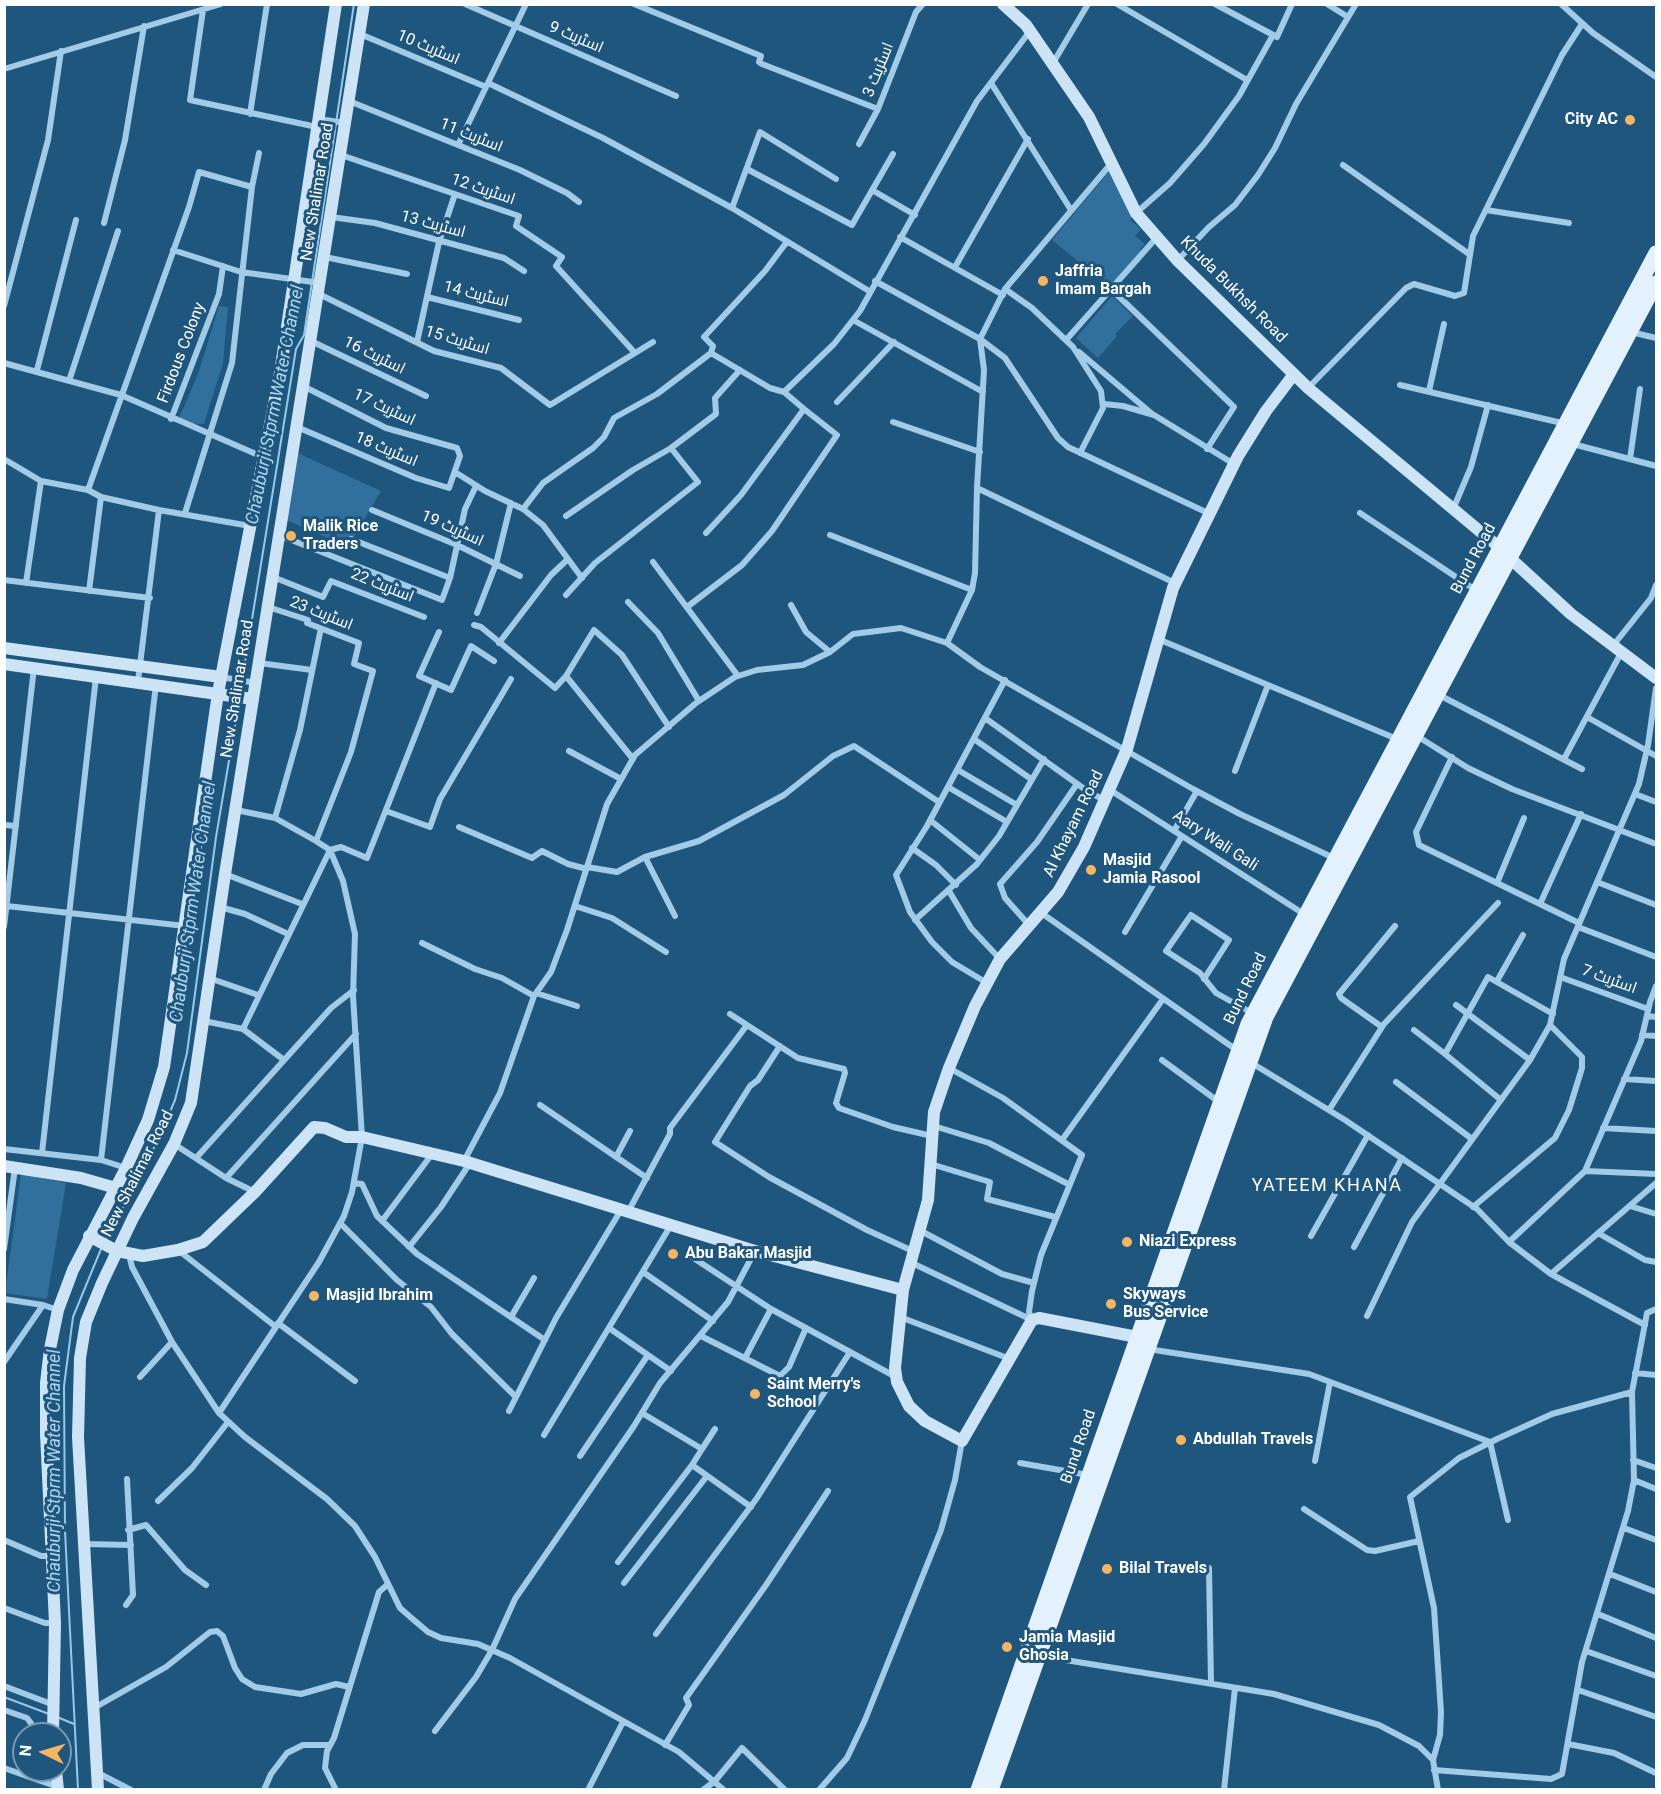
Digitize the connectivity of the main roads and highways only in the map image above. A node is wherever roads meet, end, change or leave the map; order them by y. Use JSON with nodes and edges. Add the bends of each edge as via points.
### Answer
{"nodes":[{"id":1,"x":1656,"y":253,"type":"edge"},
{"id":2,"x":1656,"y":284,"type":"edge"},
{"id":3,"x":1505,"y":553,"type":"junction"},
{"id":4,"x":1433,"y":691,"type":"junction"},
{"id":5,"x":1244,"y":1056,"type":"junction"},
{"id":6,"x":978,"y":1790,"type":"edge"},
{"id":7,"x":991,"y":1790,"type":"edge"}],
"edges":[{"from":1,"to":3,"type":"main road","name":"Bund Road"},
{"from":2,"to":3,"type":"main road","name":"Bund Road","via":[[1572,444]]},
{"from":3,"to":4,"type":"main road","name":"Bund Road"},
{"from":3,"to":4,"type":"main road","name":"Bund Road","via":[[1477,591]]},
{"from":4,"to":5,"type":"main road","name":"Bund Road","via":[[1416,736]]},
{"from":4,"to":5,"type":"main road","name":"Bund Road","via":[[1398,739],[1253,1013]]},
{"from":5,"to":6,"type":"main road","name":"Bund Road","via":[[1220,1103]]},
{"from":5,"to":7,"type":"main road","name":"Bund Road","via":[[1148,1349]]}]}
